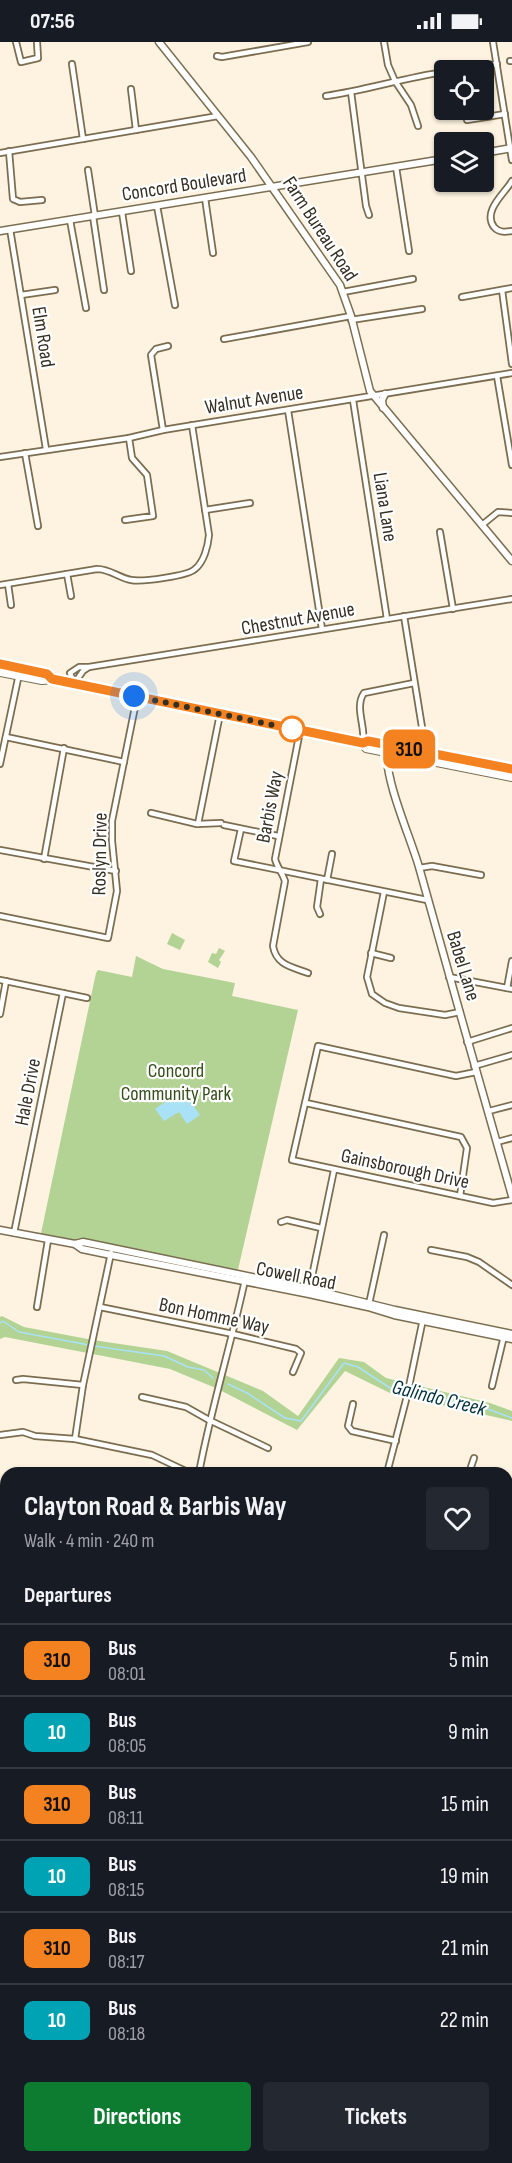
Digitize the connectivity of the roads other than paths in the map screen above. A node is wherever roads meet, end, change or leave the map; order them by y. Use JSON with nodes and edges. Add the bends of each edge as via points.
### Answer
{"nodes":[{"id":1,"x":16,"y":42,"type":"edge"},
{"id":2,"x":37,"y":42,"type":"edge"},
{"id":3,"x":159,"y":42,"type":"edge"},
{"id":4,"x":308,"y":42,"type":"edge"},
{"id":5,"x":384,"y":42,"type":"edge"},
{"id":6,"x":493,"y":42,"type":"edge"},
{"id":7,"x":275,"y":45,"type":"edge"},
{"id":8,"x":217,"y":56,"type":"dead end"},
{"id":9,"x":72,"y":64,"type":"dead end"},
{"id":10,"x":494,"y":64,"type":"edge"},
{"id":11,"x":497,"y":64,"type":"junction"},
{"id":12,"x":434,"y":74,"type":"edge"},
{"id":13,"x":395,"y":81,"type":"junction"},
{"id":14,"x":131,"y":89,"type":"dead end"},
{"id":15,"x":351,"y":92,"type":"junction"},
{"id":16,"x":326,"y":96,"type":"dead end"},
{"id":17,"x":505,"y":114,"type":"junction"},
{"id":18,"x":494,"y":116,"type":"edge"},
{"id":19,"x":218,"y":117,"type":"junction"},
{"id":20,"x":418,"y":126,"type":"dead end"},
{"id":21,"x":136,"y":130,"type":"junction"},
{"id":22,"x":83,"y":139,"type":"junction"},
{"id":23,"x":511,"y":148,"type":"edge"},
{"id":24,"x":494,"y":151,"type":"edge"},
{"id":25,"x":9,"y":152,"type":"junction"},
{"id":26,"x":0,"y":153,"type":"edge"},
{"id":27,"x":512,"y":160,"type":"edge"},
{"id":28,"x":434,"y":161,"type":"edge"},
{"id":29,"x":396,"y":167,"type":"junction"},
{"id":30,"x":88,"y":170,"type":"dead end"},
{"id":31,"x":362,"y":173,"type":"junction"},
{"id":32,"x":512,"y":181,"type":"edge"},
{"id":33,"x":273,"y":187,"type":"junction"},
{"id":34,"x":205,"y":198,"type":"junction"},
{"id":35,"x":42,"y":200,"type":"dead end"},
{"id":36,"x":157,"y":206,"type":"junction"},
{"id":37,"x":122,"y":212,"type":"junction"},
{"id":38,"x":369,"y":215,"type":"dead end"},
{"id":39,"x":94,"y":216,"type":"junction"},
{"id":40,"x":70,"y":220,"type":"junction"},
{"id":41,"x":10,"y":229,"type":"junction"},
{"id":42,"x":0,"y":231,"type":"edge"},
{"id":43,"x":512,"y":231,"type":"edge"},
{"id":44,"x":409,"y":251,"type":"dead end"},
{"id":45,"x":213,"y":253,"type":"dead end"},
{"id":46,"x":131,"y":271,"type":"dead end"},
{"id":47,"x":413,"y":279,"type":"dead end"},
{"id":48,"x":512,"y":288,"type":"edge"},
{"id":49,"x":55,"y":290,"type":"dead end"},
{"id":50,"x":104,"y":290,"type":"dead end"},
{"id":51,"x":502,"y":290,"type":"junction"},
{"id":52,"x":343,"y":292,"type":"junction"},
{"id":53,"x":21,"y":296,"type":"junction"},
{"id":54,"x":462,"y":297,"type":"dead end"},
{"id":55,"x":176,"y":305,"type":"dead end"},
{"id":56,"x":86,"y":308,"type":"dead end"},
{"id":57,"x":422,"y":309,"type":"dead end"},
{"id":58,"x":351,"y":318,"type":"junction"},
{"id":59,"x":224,"y":339,"type":"dead end"},
{"id":60,"x":168,"y":346,"type":"dead end"},
{"id":61,"x":512,"y":364,"type":"edge"},
{"id":62,"x":512,"y":373,"type":"edge"},
{"id":63,"x":497,"y":376,"type":"junction"},
{"id":64,"x":385,"y":394,"type":"junction"},
{"id":65,"x":375,"y":396,"type":"junction"},
{"id":66,"x":353,"y":400,"type":"junction"},
{"id":67,"x":288,"y":410,"type":"junction"},
{"id":68,"x":384,"y":411,"type":"junction"},
{"id":69,"x":192,"y":425,"type":"junction"},
{"id":70,"x":163,"y":430,"type":"junction"},
{"id":71,"x":129,"y":438,"type":"junction"},
{"id":72,"x":46,"y":449,"type":"junction"},
{"id":73,"x":26,"y":453,"type":"junction"},
{"id":74,"x":0,"y":457,"type":"edge"},
{"id":75,"x":512,"y":465,"type":"edge"},
{"id":76,"x":250,"y":503,"type":"dead end"},
{"id":77,"x":205,"y":510,"type":"junction"},
{"id":78,"x":512,"y":513,"type":"edge"},
{"id":79,"x":124,"y":520,"type":"dead end"},
{"id":80,"x":482,"y":525,"type":"junction"},
{"id":81,"x":38,"y":526,"type":"dead end"},
{"id":82,"x":440,"y":532,"type":"dead end"},
{"id":83,"x":512,"y":561,"type":"edge"},
{"id":84,"x":67,"y":574,"type":"junction"},
{"id":85,"x":8,"y":584,"type":"junction"},
{"id":86,"x":0,"y":585,"type":"edge"},
{"id":87,"x":71,"y":596,"type":"dead end"},
{"id":88,"x":512,"y":599,"type":"edge"},
{"id":89,"x":11,"y":605,"type":"dead end"},
{"id":90,"x":453,"y":609,"type":"junction"},
{"id":91,"x":404,"y":616,"type":"junction"},
{"id":92,"x":387,"y":619,"type":"junction"},
{"id":93,"x":322,"y":630,"type":"junction"},
{"id":94,"x":0,"y":664,"type":"edge"},
{"id":95,"x":90,"y":667,"type":"junction"},
{"id":96,"x":0,"y":672,"type":"edge"},
{"id":97,"x":20,"y":672,"type":"junction"},
{"id":98,"x":414,"y":683,"type":"junction"},
{"id":99,"x":74,"y":684,"type":"junction"},
{"id":100,"x":137,"y":697,"type":"junction"},
{"id":101,"x":220,"y":714,"type":"junction"},
{"id":102,"x":300,"y":731,"type":"junction"},
{"id":103,"x":6,"y":737,"type":"junction"},
{"id":104,"x":363,"y":743,"type":"junction"},
{"id":105,"x":64,"y":748,"type":"junction"},
{"id":106,"x":387,"y":748,"type":"junction"},
{"id":107,"x":426,"y":752,"type":"junction"},
{"id":108,"x":124,"y":762,"type":"junction"},
{"id":109,"x":0,"y":764,"type":"edge"},
{"id":110,"x":512,"y":769,"type":"edge"},
{"id":111,"x":512,"y":777,"type":"edge"},
{"id":112,"x":151,"y":813,"type":"dead end"},
{"id":113,"x":198,"y":824,"type":"junction"},
{"id":114,"x":241,"y":829,"type":"junction"},
{"id":115,"x":278,"y":836,"type":"junction"},
{"id":116,"x":0,"y":850,"type":"edge"},
{"id":117,"x":332,"y":854,"type":"dead end"},
{"id":118,"x":44,"y":859,"type":"junction"},
{"id":119,"x":419,"y":868,"type":"junction"},
{"id":120,"x":116,"y":871,"type":"junction"},
{"id":121,"x":282,"y":872,"type":"junction"},
{"id":122,"x":481,"y":875,"type":"dead end"},
{"id":123,"x":324,"y":880,"type":"junction"},
{"id":124,"x":384,"y":892,"type":"junction"},
{"id":125,"x":427,"y":900,"type":"junction"},
{"id":126,"x":320,"y":914,"type":"dead end"},
{"id":127,"x":0,"y":916,"type":"edge"},
{"id":128,"x":371,"y":953,"type":"junction"},
{"id":129,"x":391,"y":957,"type":"dead end"},
{"id":130,"x":512,"y":961,"type":"edge"},
{"id":131,"x":308,"y":973,"type":"dead end"},
{"id":132,"x":449,"y":977,"type":"junction"},
{"id":133,"x":3,"y":981,"type":"edge"},
{"id":134,"x":509,"y":988,"type":"edge"},
{"id":135,"x":63,"y":993,"type":"junction"},
{"id":136,"x":87,"y":998,"type":"dead end"},
{"id":137,"x":460,"y":1012,"type":"junction"},
{"id":138,"x":0,"y":1014,"type":"edge"},
{"id":139,"x":512,"y":1028,"type":"edge"},
{"id":140,"x":468,"y":1042,"type":"junction"},
{"id":141,"x":512,"y":1055,"type":"edge"},
{"id":142,"x":475,"y":1069,"type":"junction"},
{"id":143,"x":306,"y":1103,"type":"junction"},
{"id":144,"x":512,"y":1105,"type":"edge"},
{"id":145,"x":489,"y":1111,"type":"junction"},
{"id":146,"x":512,"y":1138,"type":"edge"},
{"id":147,"x":496,"y":1142,"type":"junction"},
{"id":148,"x":334,"y":1170,"type":"junction"},
{"id":149,"x":460,"y":1196,"type":"junction"},
{"id":150,"x":512,"y":1198,"type":"edge"},
{"id":151,"x":281,"y":1222,"type":"dead end"},
{"id":152,"x":321,"y":1228,"type":"junction"},
{"id":153,"x":0,"y":1230,"type":"edge"},
{"id":154,"x":14,"y":1233,"type":"junction"},
{"id":155,"x":384,"y":1235,"type":"dead end"},
{"id":156,"x":48,"y":1240,"type":"junction"},
{"id":157,"x":431,"y":1250,"type":"dead end"},
{"id":158,"x":111,"y":1252,"type":"junction"},
{"id":159,"x":245,"y":1279,"type":"junction"},
{"id":160,"x":512,"y":1285,"type":"edge"},
{"id":161,"x":309,"y":1291,"type":"junction"},
{"id":162,"x":369,"y":1304,"type":"junction"},
{"id":163,"x":37,"y":1307,"type":"dead end"},
{"id":164,"x":100,"y":1307,"type":"junction"},
{"id":165,"x":423,"y":1319,"type":"junction"},
{"id":166,"x":233,"y":1334,"type":"junction"},
{"id":167,"x":508,"y":1336,"type":"edge"},
{"id":168,"x":293,"y":1372,"type":"dead end"},
{"id":169,"x":16,"y":1380,"type":"dead end"},
{"id":170,"x":83,"y":1385,"type":"junction"},
{"id":171,"x":492,"y":1386,"type":"dead end"},
{"id":172,"x":142,"y":1397,"type":"dead end"},
{"id":173,"x":352,"y":1404,"type":"dead end"},
{"id":174,"x":209,"y":1420,"type":"junction"},
{"id":175,"x":0,"y":1435,"type":"edge"},
{"id":176,"x":75,"y":1439,"type":"junction"},
{"id":177,"x":396,"y":1441,"type":"junction"},
{"id":178,"x":268,"y":1448,"type":"dead end"},
{"id":179,"x":474,"y":1458,"type":"dead end"},
{"id":180,"x":177,"y":1467,"type":"edge"},
{"id":181,"x":200,"y":1467,"type":"edge"},
{"id":182,"x":389,"y":1467,"type":"edge"},
{"id":183,"x":471,"y":1467,"type":"edge"}],
"edges":[{"from":1,"to":2,"type":"street","via":[[21,62],[38,58]]},
{"from":3,"to":19,"type":"street","name":"Farm Bureau Road"},
{"from":4,"to":7,"type":"street"},
{"from":5,"to":13,"type":"street"},
{"from":6,"to":11,"type":"street"},
{"from":7,"to":8,"type":"street"},
{"from":9,"to":22,"type":"street"},
{"from":10,"to":11,"type":"street"},
{"from":11,"to":17,"type":"street"},
{"from":12,"to":13,"type":"street"},
{"from":13,"to":15,"type":"street"},
{"from":13,"to":20,"type":"street","via":[[411,105]]},
{"from":14,"to":21,"type":"street"},
{"from":15,"to":16,"type":"street"},
{"from":15,"to":31,"type":"street"},
{"from":17,"to":18,"type":"street"},
{"from":17,"to":23,"type":"street"},
{"from":19,"to":21,"type":"street"},
{"from":19,"to":33,"type":"street","name":"Farm Bureau Road"},
{"from":21,"to":22,"type":"street"},
{"from":22,"to":25,"type":"street"},
{"from":23,"to":24,"type":"street"},
{"from":23,"to":27,"type":"street"},
{"from":25,"to":26,"type":"street"},
{"from":25,"to":35,"type":"street","via":[[13,199]]},
{"from":28,"to":29,"type":"street","name":"Concord Boulevard"},
{"from":29,"to":31,"type":"street","name":"Concord Boulevard"},
{"from":29,"to":44,"type":"street"},
{"from":30,"to":39,"type":"street"},
{"from":31,"to":33,"type":"street","name":"Concord Boulevard"},
{"from":31,"to":38,"type":"street"},
{"from":32,"to":43,"type":"street","via":[[490,217],[498,231]]},
{"from":33,"to":34,"type":"street","name":"Concord Boulevard"},
{"from":33,"to":52,"type":"street","name":"Farm Bureau Road"},
{"from":34,"to":36,"type":"street","name":"Concord Boulevard"},
{"from":34,"to":45,"type":"street"},
{"from":36,"to":37,"type":"street","name":"Concord Boulevard"},
{"from":36,"to":55,"type":"street"},
{"from":37,"to":39,"type":"street","name":"Concord Boulevard"},
{"from":37,"to":46,"type":"street"},
{"from":39,"to":40,"type":"street","name":"Concord Boulevard"},
{"from":39,"to":50,"type":"street"},
{"from":40,"to":41,"type":"street","name":"Concord Boulevard"},
{"from":40,"to":56,"type":"street"},
{"from":41,"to":42,"type":"street","name":"Concord Boulevard"},
{"from":41,"to":53,"type":"street","name":"Elm Road"},
{"from":47,"to":52,"type":"street"},
{"from":48,"to":51,"type":"street"},
{"from":49,"to":53,"type":"street"},
{"from":51,"to":54,"type":"street"},
{"from":51,"to":61,"type":"street"},
{"from":52,"to":58,"type":"street","name":"Farm Bureau Road"},
{"from":53,"to":72,"type":"street","name":"Elm Road"},
{"from":57,"to":58,"type":"street"},
{"from":58,"to":59,"type":"street"},
{"from":58,"to":65,"type":"street","name":"Farm Bureau Road","via":[[370,391]]},
{"from":60,"to":70,"type":"street","via":[[156,349],[151,356]]},
{"from":62,"to":63,"type":"street","name":"Walnut Avenue"},
{"from":63,"to":64,"type":"street","name":"Walnut Avenue"},
{"from":63,"to":75,"type":"street"},
{"from":64,"to":65,"type":"street","name":"Walnut Avenue"},
{"from":64,"to":68,"type":"street"},
{"from":65,"to":66,"type":"street","name":"Walnut Avenue"},
{"from":65,"to":68,"type":"street","name":"Farm Bureau Road"},
{"from":66,"to":67,"type":"street","name":"Walnut Avenue"},
{"from":66,"to":92,"type":"street","name":"Liana Lane"},
{"from":67,"to":69,"type":"street","name":"Walnut Avenue"},
{"from":67,"to":93,"type":"street"},
{"from":68,"to":80,"type":"street","name":"Farm Bureau Road"},
{"from":69,"to":70,"type":"street","name":"Walnut Avenue"},
{"from":69,"to":77,"type":"street"},
{"from":70,"to":71,"type":"street","name":"Walnut Avenue"},
{"from":71,"to":72,"type":"street","name":"Walnut Avenue"},
{"from":71,"to":79,"type":"street","via":[[132,458],[147,475],[153,516]]},
{"from":72,"to":73,"type":"street","name":"Walnut Avenue"},
{"from":73,"to":74,"type":"street","name":"Walnut Avenue"},
{"from":73,"to":81,"type":"street"},
{"from":76,"to":77,"type":"street"},
{"from":77,"to":84,"type":"street","via":[[208,542],[195,570],[140,581],[105,569]]},
{"from":78,"to":80,"type":"street","via":[[498,512]]},
{"from":80,"to":83,"type":"street","name":"Farm Bureau Road"},
{"from":82,"to":90,"type":"street"},
{"from":84,"to":85,"type":"street"},
{"from":84,"to":87,"type":"street"},
{"from":85,"to":86,"type":"street"},
{"from":85,"to":89,"type":"street"},
{"from":88,"to":90,"type":"street","name":"Chestnut Avenue"},
{"from":90,"to":91,"type":"street","name":"Chestnut Avenue"},
{"from":91,"to":92,"type":"street","name":"Chestnut Avenue"},
{"from":91,"to":98,"type":"street"},
{"from":92,"to":93,"type":"street","name":"Chestnut Avenue"},
{"from":93,"to":95,"type":"street","name":"Chestnut Avenue"},
{"from":94,"to":97,"type":"main road"},
{"from":95,"to":99,"type":"street","via":[[83,670]]},
{"from":95,"to":99,"type":"street","name":"Chestnut Avenue","via":[[79,667],[70,673]]},
{"from":96,"to":97,"type":"main road"},
{"from":97,"to":99,"type":"main road","via":[[47,674]]},
{"from":97,"to":103,"type":"street"},
{"from":98,"to":104,"type":"street","via":[[361,696]]},
{"from":98,"to":107,"type":"street"},
{"from":99,"to":100,"type":"main road"},
{"from":100,"to":101,"type":"main road"},
{"from":100,"to":108,"type":"street","name":"Roslyn Drive"},
{"from":101,"to":102,"type":"main road"},
{"from":101,"to":113,"type":"street"},
{"from":102,"to":104,"type":"main road"},
{"from":102,"to":115,"type":"street","name":"Barbis Way"},
{"from":103,"to":105,"type":"street"},
{"from":103,"to":109,"type":"street"},
{"from":104,"to":106,"type":"main road"},
{"from":105,"to":108,"type":"street"},
{"from":105,"to":118,"type":"street"},
{"from":106,"to":107,"type":"main road"},
{"from":106,"to":111,"type":"main road"},
{"from":106,"to":119,"type":"street","name":"Babel Lane","via":[[391,778]]},
{"from":107,"to":110,"type":"main road"},
{"from":108,"to":120,"type":"street","name":"Roslyn Drive","via":[[112,821]]},
{"from":112,"to":113,"type":"street"},
{"from":113,"to":114,"type":"street"},
{"from":114,"to":115,"type":"street"},
{"from":114,"to":121,"type":"street","via":[[234,861]]},
{"from":115,"to":121,"type":"street","name":"Barbis Way","via":[[275,859]]},
{"from":116,"to":118,"type":"street"},
{"from":117,"to":123,"type":"street"},
{"from":118,"to":120,"type":"street"},
{"from":119,"to":122,"type":"street","via":[[432,866]]},
{"from":119,"to":125,"type":"street","name":"Babel Lane"},
{"from":120,"to":127,"type":"street","name":"Roslyn Drive","via":[[117,891],[108,938]]},
{"from":121,"to":123,"type":"street"},
{"from":121,"to":131,"type":"street","name":"Barbis Way","via":[[285,881],[274,954],[279,962]]},
{"from":123,"to":124,"type":"street"},
{"from":123,"to":126,"type":"street","via":[[316,907]]},
{"from":124,"to":125,"type":"street"},
{"from":124,"to":128,"type":"street"},
{"from":125,"to":132,"type":"street","name":"Babel Lane"},
{"from":128,"to":129,"type":"street"},
{"from":128,"to":137,"type":"street","via":[[367,977],[372,994],[385,1003],[446,1015]]},
{"from":130,"to":134,"type":"street"},
{"from":132,"to":134,"type":"street"},
{"from":132,"to":137,"type":"street","name":"Babel Lane"},
{"from":133,"to":135,"type":"street"},
{"from":133,"to":138,"type":"street"},
{"from":135,"to":136,"type":"street"},
{"from":135,"to":154,"type":"street","name":"Hale Drive"},
{"from":137,"to":140,"type":"street","name":"Babel Lane"},
{"from":139,"to":140,"type":"street"},
{"from":140,"to":142,"type":"street","name":"Babel Lane"},
{"from":141,"to":142,"type":"street"},
{"from":142,"to":143,"type":"street","via":[[456,1076],[318,1046]]},
{"from":142,"to":145,"type":"street","name":"Babel Lane"},
{"from":143,"to":148,"type":"street","name":"Gainsborough Drive","via":[[292,1160]]},
{"from":143,"to":149,"type":"street","via":[[461,1137],[467,1148]]},
{"from":144,"to":145,"type":"street"},
{"from":145,"to":147,"type":"street","name":"Babel Lane"},
{"from":146,"to":147,"type":"street"},
{"from":147,"to":150,"type":"street","name":"Babel Lane"},
{"from":148,"to":149,"type":"street","name":"Gainsborough Drive"},
{"from":148,"to":152,"type":"street"},
{"from":149,"to":150,"type":"street","name":"Gainsborough Drive","via":[[493,1203]]},
{"from":151,"to":152,"type":"street"},
{"from":152,"to":161,"type":"street"},
{"from":153,"to":154,"type":"street","name":"Cowell Road"},
{"from":154,"to":156,"type":"street","name":"Cowell Road"},
{"from":155,"to":162,"type":"street"},
{"from":156,"to":158,"type":"street","name":"Cowell Road","via":[[83,1242]]},
{"from":156,"to":163,"type":"street"},
{"from":157,"to":160,"type":"street","via":[[479,1262]]},
{"from":158,"to":159,"type":"street","name":"Cowell Road"},
{"from":158,"to":164,"type":"street"},
{"from":159,"to":161,"type":"street","name":"Cowell Road"},
{"from":159,"to":166,"type":"street"},
{"from":161,"to":162,"type":"street","name":"Cowell Road"},
{"from":162,"to":165,"type":"street","name":"Cowell Road"},
{"from":164,"to":166,"type":"street","name":"Bon Homme Way"},
{"from":164,"to":170,"type":"street"},
{"from":165,"to":167,"type":"street","name":"Cowell Road"},
{"from":165,"to":177,"type":"street"},
{"from":166,"to":168,"type":"street","name":"Bon Homme Way","via":[[296,1349],[301,1353]]},
{"from":166,"to":174,"type":"street"},
{"from":167,"to":171,"type":"street"},
{"from":169,"to":170,"type":"street"},
{"from":170,"to":176,"type":"street"},
{"from":172,"to":174,"type":"street","via":[[186,1407]]},
{"from":173,"to":177,"type":"street","via":[[348,1426],[352,1431]]},
{"from":174,"to":178,"type":"street"},
{"from":174,"to":181,"type":"street"},
{"from":175,"to":176,"type":"street","via":[[23,1432]]},
{"from":176,"to":180,"type":"street","via":[[152,1455]]},
{"from":177,"to":182,"type":"street"},
{"from":179,"to":183,"type":"street"}]}
